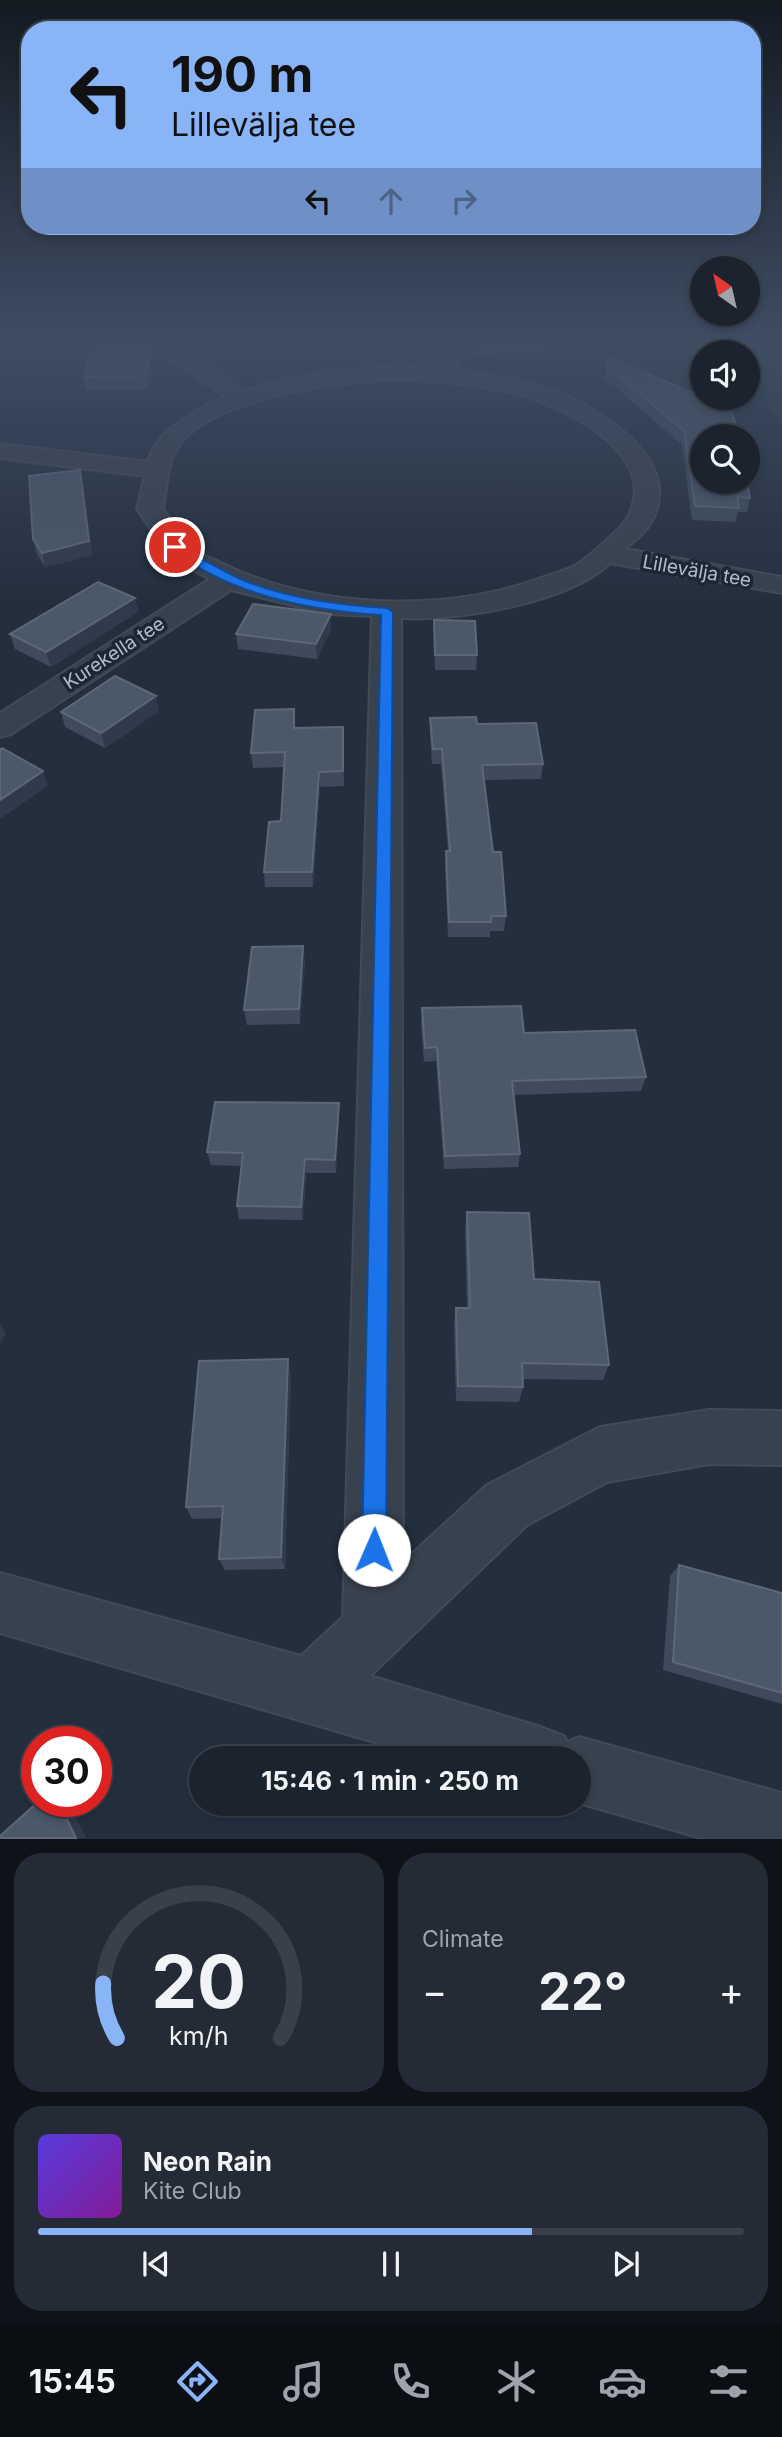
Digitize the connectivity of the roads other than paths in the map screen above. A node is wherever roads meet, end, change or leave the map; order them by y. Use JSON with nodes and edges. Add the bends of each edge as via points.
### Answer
{"nodes":[{"id":1,"x":192,"y":426,"type":"edge"},
{"id":2,"x":601,"y":426,"type":"edge"},
{"id":3,"x":0,"y":451,"type":"edge"},
{"id":4,"x":152,"y":470,"type":"junction"},
{"id":5,"x":611,"y":555,"type":"junction"},
{"id":6,"x":228,"y":580,"type":"junction"},
{"id":7,"x":782,"y":585,"type":"edge"},
{"id":8,"x":387,"y":612,"type":"junction"},
{"id":9,"x":0,"y":727,"type":"edge"},
{"id":10,"x":782,"y":1438,"type":"edge"},
{"id":11,"x":0,"y":1603,"type":"edge"},
{"id":12,"x":373,"y":1633,"type":"junction"},
{"id":13,"x":310,"y":1690,"type":"junction"},
{"id":14,"x":497,"y":1746,"type":"edge"},
{"id":15,"x":591,"y":1773,"type":"edge"},
{"id":16,"x":782,"y":1827,"type":"edge"}],
"edges":[{"from":1,"to":4,"type":"street","name":"Lillevälja tee","via":[[164,449]]},
{"from":2,"to":5,"type":"street","name":"Lillevälja tee","via":[[629,449],[642,470],[647,492],[642,515],[629,538]]},
{"from":3,"to":4,"type":"street"},
{"from":4,"to":6,"type":"street","name":"Lillevälja tee","via":[[147,489],[159,528],[183,553]]},
{"from":5,"to":7,"type":"street","name":"Lillevälja tee"},
{"from":5,"to":8,"type":"street","name":"Lillevälja tee","via":[[564,582],[511,598],[451,609]]},
{"from":6,"to":8,"type":"street","name":"Lillevälja tee","via":[[301,602]]},
{"from":6,"to":9,"type":"street","name":"Kurekella tee"},
{"from":8,"to":12,"type":"street"},
{"from":10,"to":12,"type":"street","via":[[709,1437],[600,1455],[507,1505]]},
{"from":11,"to":13,"type":"street"},
{"from":12,"to":13,"type":"street"},
{"from":13,"to":14,"type":"street"},
{"from":15,"to":16,"type":"street"}]}
